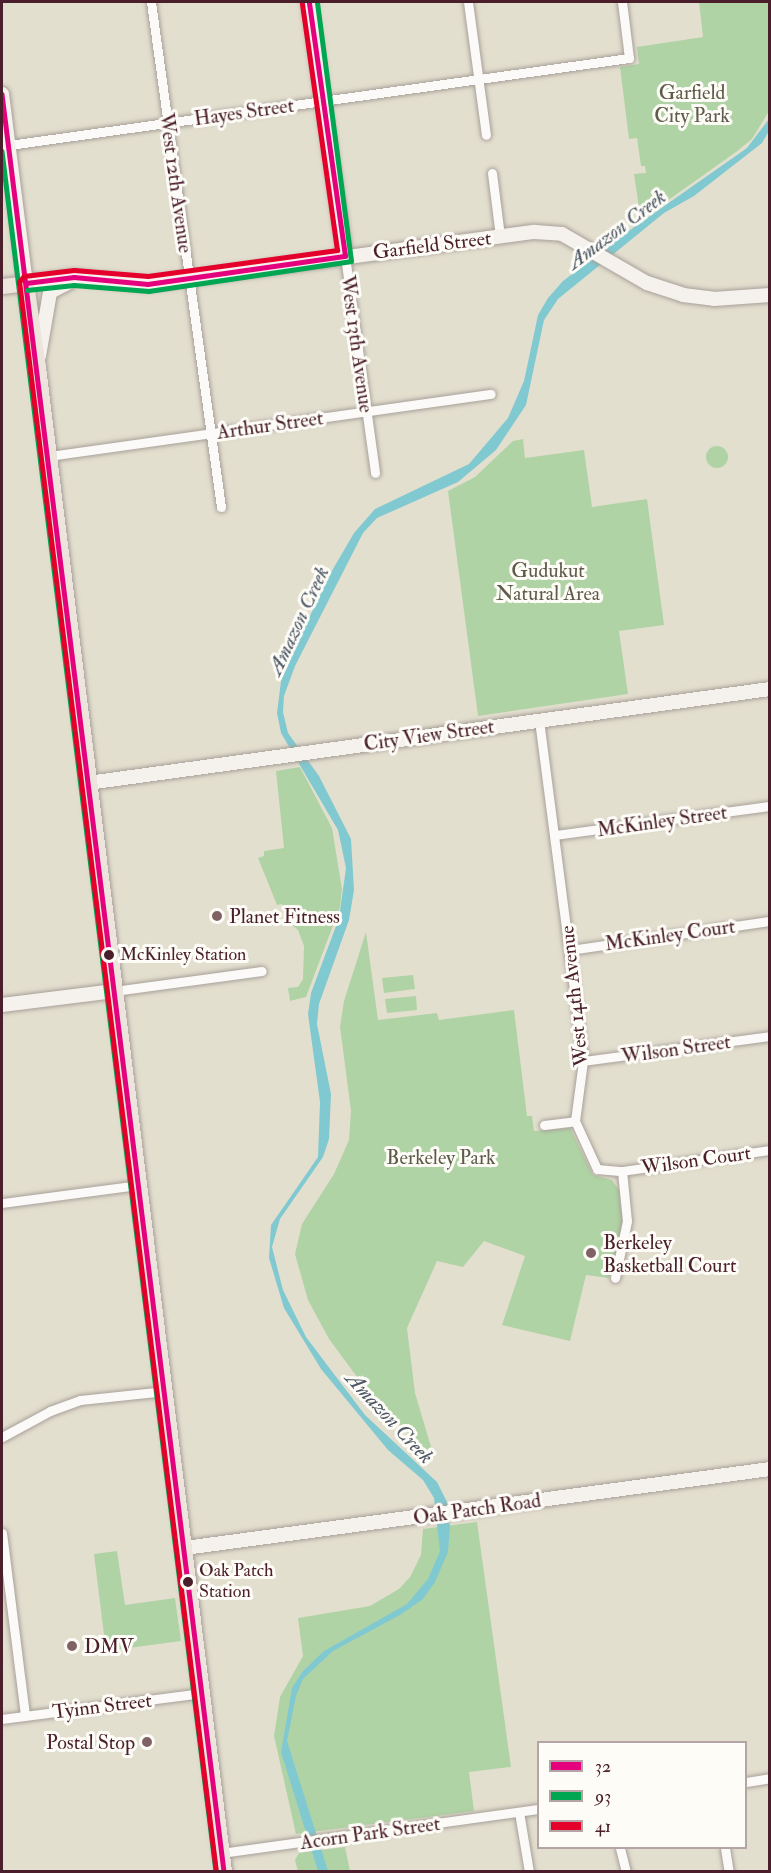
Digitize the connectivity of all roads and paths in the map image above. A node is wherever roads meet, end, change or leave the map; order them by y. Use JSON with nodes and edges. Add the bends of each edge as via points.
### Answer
{"nodes":[{"id":1,"x":151,"y":2,"type":"edge"},
{"id":2,"x":309,"y":2,"type":"edge"},
{"id":3,"x":468,"y":2,"type":"edge"},
{"id":4,"x":622,"y":2,"type":"edge"},
{"id":5,"x":478,"y":79,"type":"junction"},
{"id":6,"x":2,"y":94,"type":"edge"},
{"id":7,"x":323,"y":101,"type":"junction"},
{"id":8,"x":168,"y":123,"type":"junction"},
{"id":9,"x":486,"y":135,"type":"dead end"},
{"id":10,"x":4,"y":145,"type":"edge"},
{"id":11,"x":492,"y":173,"type":"dead end"},
{"id":12,"x":500,"y":236,"type":"junction"},
{"id":13,"x":345,"y":256,"type":"junction"},
{"id":14,"x":94,"y":278,"type":"junction"},
{"id":15,"x":190,"y":278,"type":"junction"},
{"id":16,"x":26,"y":283,"type":"junction"},
{"id":17,"x":2,"y":286,"type":"edge"},
{"id":18,"x":770,"y":295,"type":"edge"},
{"id":19,"x":38,"y":367,"type":"junction"},
{"id":20,"x":491,"y":394,"type":"dead end"},
{"id":21,"x":366,"y":412,"type":"junction"},
{"id":22,"x":211,"y":433,"type":"junction"},
{"id":23,"x":49,"y":456,"type":"junction"},
{"id":24,"x":375,"y":473,"type":"dead end"},
{"id":25,"x":221,"y":507,"type":"dead end"},
{"id":26,"x":770,"y":689,"type":"edge"},
{"id":27,"x":539,"y":720,"type":"junction"},
{"id":28,"x":88,"y":783,"type":"junction"},
{"id":29,"x":770,"y":806,"type":"edge"},
{"id":30,"x":555,"y":836,"type":"junction"},
{"id":31,"x":770,"y":921,"type":"edge"},
{"id":32,"x":570,"y":950,"type":"junction"},
{"id":33,"x":262,"y":971,"type":"dead end"},
{"id":34,"x":114,"y":991,"type":"junction"},
{"id":35,"x":2,"y":1005,"type":"edge"},
{"id":36,"x":770,"y":1036,"type":"edge"},
{"id":37,"x":583,"y":1062,"type":"junction"},
{"id":38,"x":575,"y":1120,"type":"junction"},
{"id":39,"x":544,"y":1125,"type":"dead end"},
{"id":40,"x":770,"y":1150,"type":"edge"},
{"id":41,"x":622,"y":1171,"type":"junction"},
{"id":42,"x":139,"y":1185,"type":"junction"},
{"id":43,"x":2,"y":1203,"type":"edge"},
{"id":44,"x":615,"y":1278,"type":"dead end"},
{"id":45,"x":166,"y":1391,"type":"junction"},
{"id":46,"x":2,"y":1437,"type":"edge"},
{"id":47,"x":770,"y":1470,"type":"edge"},
{"id":48,"x":2,"y":1533,"type":"edge"},
{"id":49,"x":185,"y":1548,"type":"junction"},
{"id":50,"x":203,"y":1693,"type":"junction"},
{"id":51,"x":25,"y":1716,"type":"junction"},
{"id":52,"x":2,"y":1719,"type":"edge"},
{"id":53,"x":770,"y":1778,"type":"edge"},
{"id":54,"x":747,"y":1782,"type":"edge"},
{"id":55,"x":537,"y":1809,"type":"edge"},
{"id":56,"x":519,"y":1812,"type":"junction"},
{"id":57,"x":620,"y":1849,"type":"edge"},
{"id":58,"x":725,"y":1849,"type":"edge"},
{"id":59,"x":222,"y":1852,"type":"junction"},
{"id":60,"x":224,"y":1872,"type":"edge"},
{"id":61,"x":529,"y":1872,"type":"edge"},
{"id":62,"x":626,"y":1872,"type":"edge"},
{"id":63,"x":729,"y":1872,"type":"edge"}],
"edges":[{"from":1,"to":8,"type":"street","name":"West 12th Avenue"},
{"from":2,"to":7,"type":"street","name":"West 13th Avenue"},
{"from":3,"to":5,"type":"street"},
{"from":4,"to":5,"type":"street","name":"Hayes Street","via":[[629,58]]},
{"from":5,"to":7,"type":"street","name":"Hayes Street"},
{"from":5,"to":9,"type":"street"},
{"from":6,"to":10,"type":"street"},
{"from":7,"to":8,"type":"street","name":"Hayes Street"},
{"from":7,"to":13,"type":"street","name":"West 13th Avenue"},
{"from":8,"to":10,"type":"street","name":"Hayes Street"},
{"from":8,"to":15,"type":"street","name":"West 12th Avenue"},
{"from":10,"to":16,"type":"street"},
{"from":11,"to":12,"type":"street"},
{"from":12,"to":13,"type":"street","name":"Garfield Street"},
{"from":12,"to":18,"type":"street","name":"Garfield Street","via":[[535,231],[562,234],[633,276],[698,298]]},
{"from":13,"to":15,"type":"street","name":"Garfield Street"},
{"from":13,"to":21,"type":"street","name":"West 13th Avenue"},
{"from":14,"to":15,"type":"street","name":"Garfield Street","via":[[142,285]]},
{"from":14,"to":16,"type":"street","name":"Garfield Street"},
{"from":14,"to":19,"type":"street","via":[[60,284],[50,292]]},
{"from":15,"to":22,"type":"street","name":"West 12th Avenue"},
{"from":16,"to":17,"type":"main road","name":"Garfield Street"},
{"from":16,"to":19,"type":"main road"},
{"from":19,"to":23,"type":"main road"},
{"from":20,"to":21,"type":"street","name":"Arthur Street"},
{"from":21,"to":22,"type":"street","name":"Arthur Street"},
{"from":21,"to":24,"type":"street","name":"West 13th Avenue"},
{"from":22,"to":23,"type":"street","name":"Arthur Street"},
{"from":22,"to":25,"type":"street","name":"West 12th Avenue"},
{"from":23,"to":28,"type":"main road"},
{"from":26,"to":27,"type":"street","name":"City View Street"},
{"from":27,"to":28,"type":"street","name":"City View Street"},
{"from":27,"to":30,"type":"street","name":"West 14th Avenue"},
{"from":28,"to":34,"type":"main road"},
{"from":29,"to":30,"type":"street","name":"McKinley Street"},
{"from":30,"to":32,"type":"street","name":"West 14th Avenue"},
{"from":31,"to":32,"type":"street","name":"McKinley Court"},
{"from":32,"to":37,"type":"street","name":"West 14th Avenue"},
{"from":33,"to":34,"type":"street"},
{"from":34,"to":35,"type":"street"},
{"from":34,"to":42,"type":"main road"},
{"from":36,"to":37,"type":"street","name":"Wilson Street"},
{"from":37,"to":38,"type":"street","name":"West 14th Avenue"},
{"from":38,"to":39,"type":"street"},
{"from":38,"to":41,"type":"street","via":[[597,1169]]},
{"from":40,"to":41,"type":"street","name":"Wilson Court"},
{"from":41,"to":44,"type":"street","via":[[627,1221]]},
{"from":42,"to":43,"type":"street"},
{"from":42,"to":45,"type":"main road"},
{"from":45,"to":46,"type":"street","via":[[80,1400]]},
{"from":45,"to":49,"type":"main road"},
{"from":47,"to":49,"type":"street","name":"Oak Patch Road"},
{"from":48,"to":51,"type":"street"},
{"from":49,"to":50,"type":"main road"},
{"from":50,"to":51,"type":"street","name":"Tyinn Street"},
{"from":50,"to":59,"type":"main road"},
{"from":51,"to":52,"type":"street","name":"Tyinn Street"},
{"from":53,"to":54,"type":"street"},
{"from":55,"to":56,"type":"street","name":"Acorn Park Street"},
{"from":56,"to":59,"type":"street","name":"Acorn Park Street"},
{"from":56,"to":61,"type":"street"},
{"from":57,"to":62,"type":"street"},
{"from":58,"to":63,"type":"street"},
{"from":59,"to":60,"type":"main road"}]}
